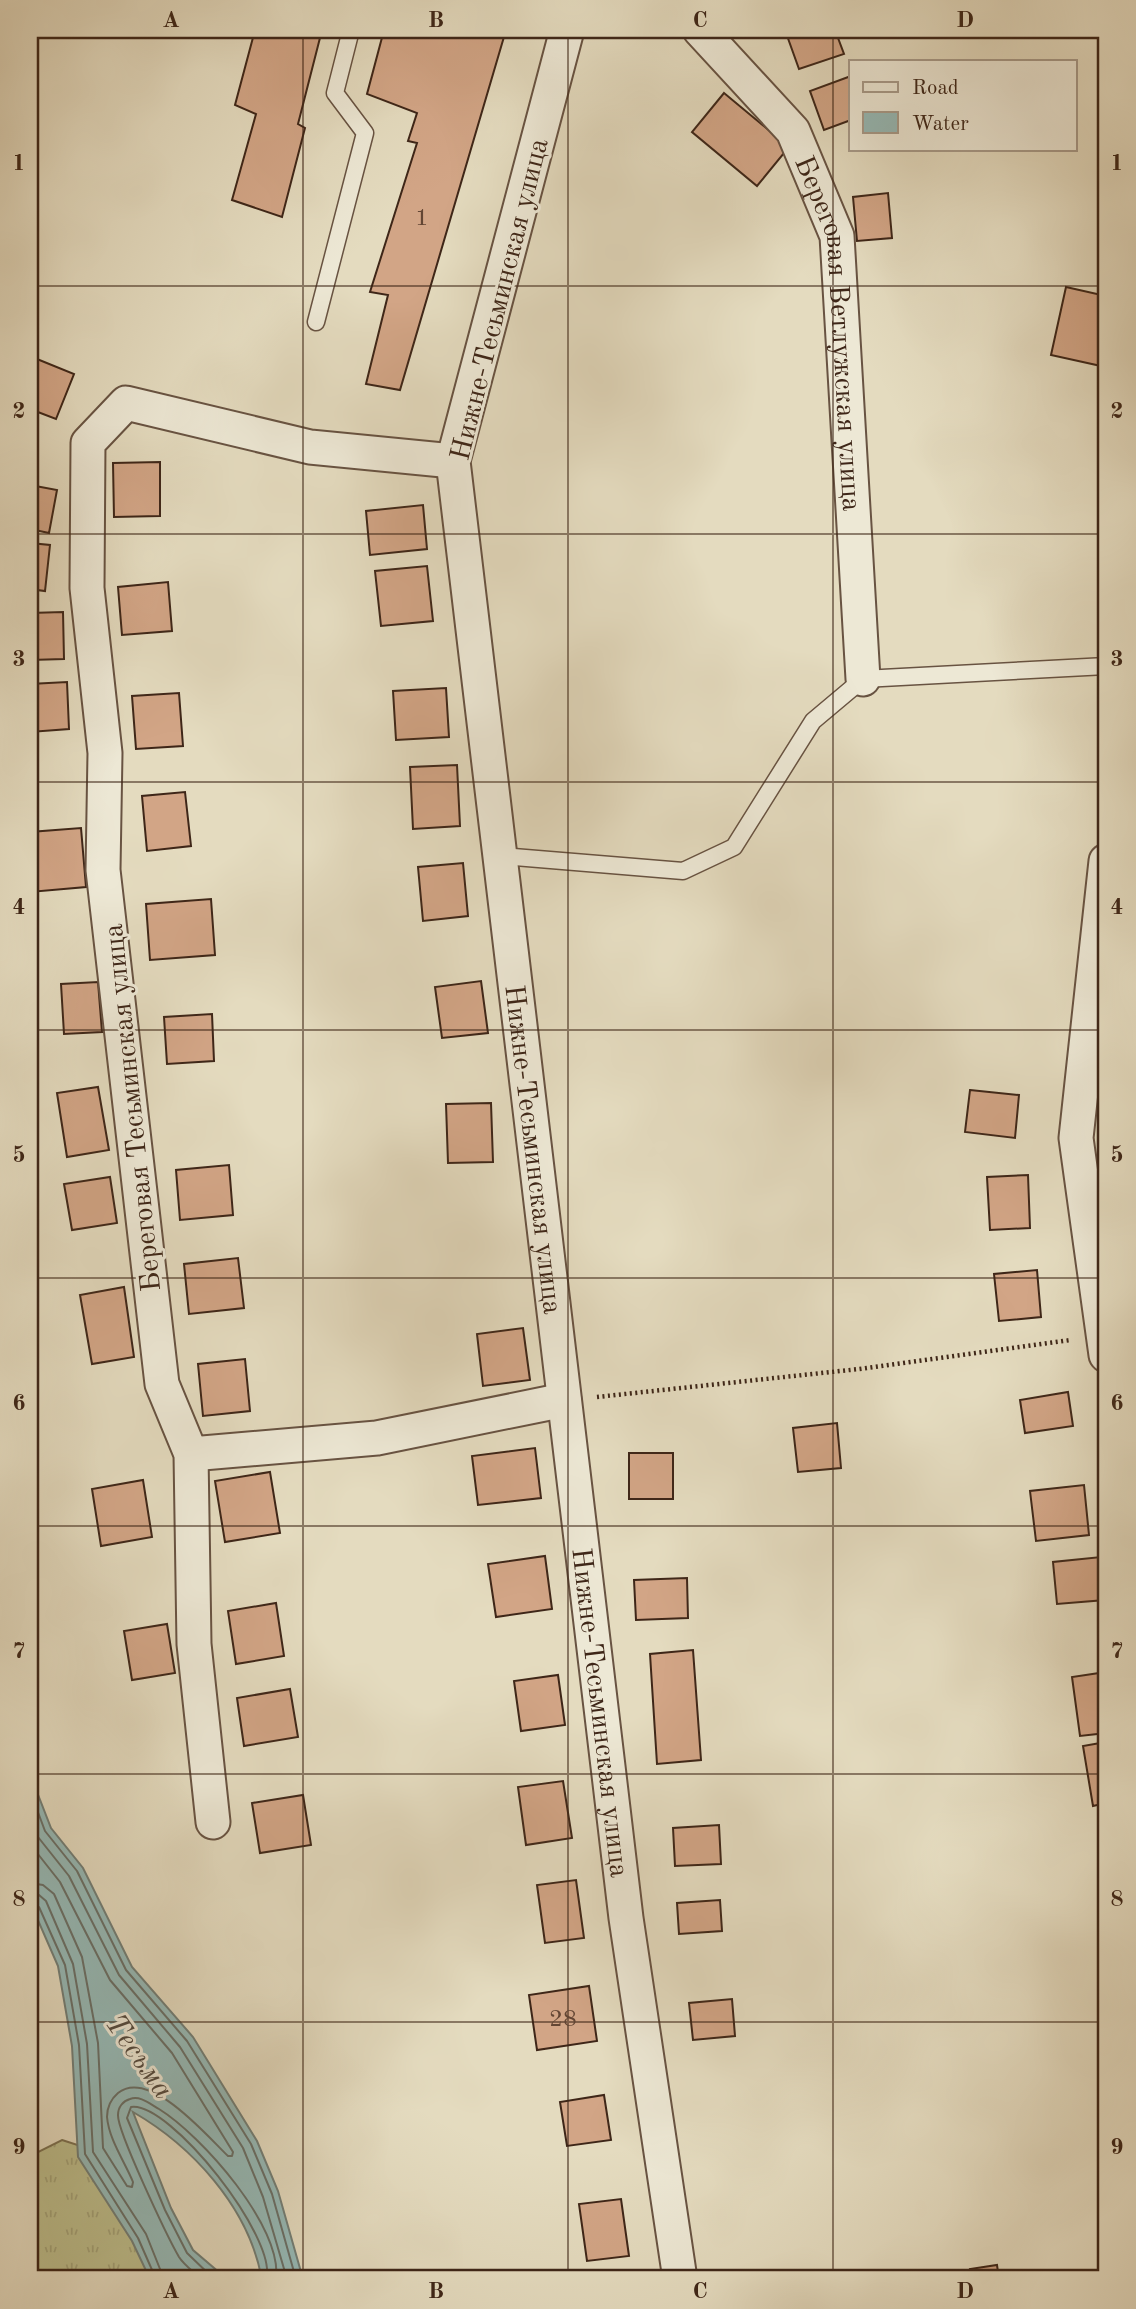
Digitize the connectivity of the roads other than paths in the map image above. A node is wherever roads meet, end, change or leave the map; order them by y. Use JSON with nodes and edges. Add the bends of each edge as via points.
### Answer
{"nodes":[{"id":1,"x":351,"y":30,"type":"edge"},
{"id":2,"x":568,"y":30,"type":"edge"},
{"id":3,"x":700,"y":30,"type":"edge"},
{"id":4,"x":316,"y":322,"type":"dead end"},
{"id":5,"x":453,"y":461,"type":"junction"},
{"id":6,"x":1106,"y":666,"type":"edge"},
{"id":7,"x":863,"y":679,"type":"junction"},
{"id":8,"x":501,"y":856,"type":"junction"},
{"id":9,"x":1106,"y":862,"type":"edge"},
{"id":10,"x":1104,"y":1345,"type":"edge"},
{"id":11,"x":564,"y":1400,"type":"junction"},
{"id":12,"x":191,"y":1454,"type":"junction"},
{"id":13,"x":214,"y":1822,"type":"dead end"},
{"id":14,"x":680,"y":2279,"type":"edge"}],
"edges":[{"from":1,"to":4,"type":"lane","via":[[335,93],[365,133]]},
{"from":2,"to":5,"type":"street","name":"Нижне-Тесьминская улица"},
{"from":3,"to":7,"type":"street","name":"Береговая Ветлужская улица","via":[[793,131],[837,236]]},
{"from":5,"to":8,"type":"street","name":"Нижне-Тесьминская улица"},
{"from":5,"to":12,"type":"street","name":"Береговая Тесьминская улица","via":[[310,447],[125,403],[88,443],[87,588],[105,753],[103,870],[162,1384]]},
{"from":6,"to":7,"type":"lane"},
{"from":7,"to":8,"type":"lane","via":[[813,721],[734,847],[683,871]]},
{"from":8,"to":11,"type":"street","name":"Нижне-Тесьминская улица"},
{"from":9,"to":10,"type":"street","via":[[1076,1138]]},
{"from":11,"to":12,"type":"street","via":[[377,1438]]},
{"from":11,"to":14,"type":"street","name":"Нижне-Тесьминская улица","via":[[626,1918]]},
{"from":12,"to":13,"type":"street","name":"Береговая Тесьминская улица","via":[[194,1644]]}]}
